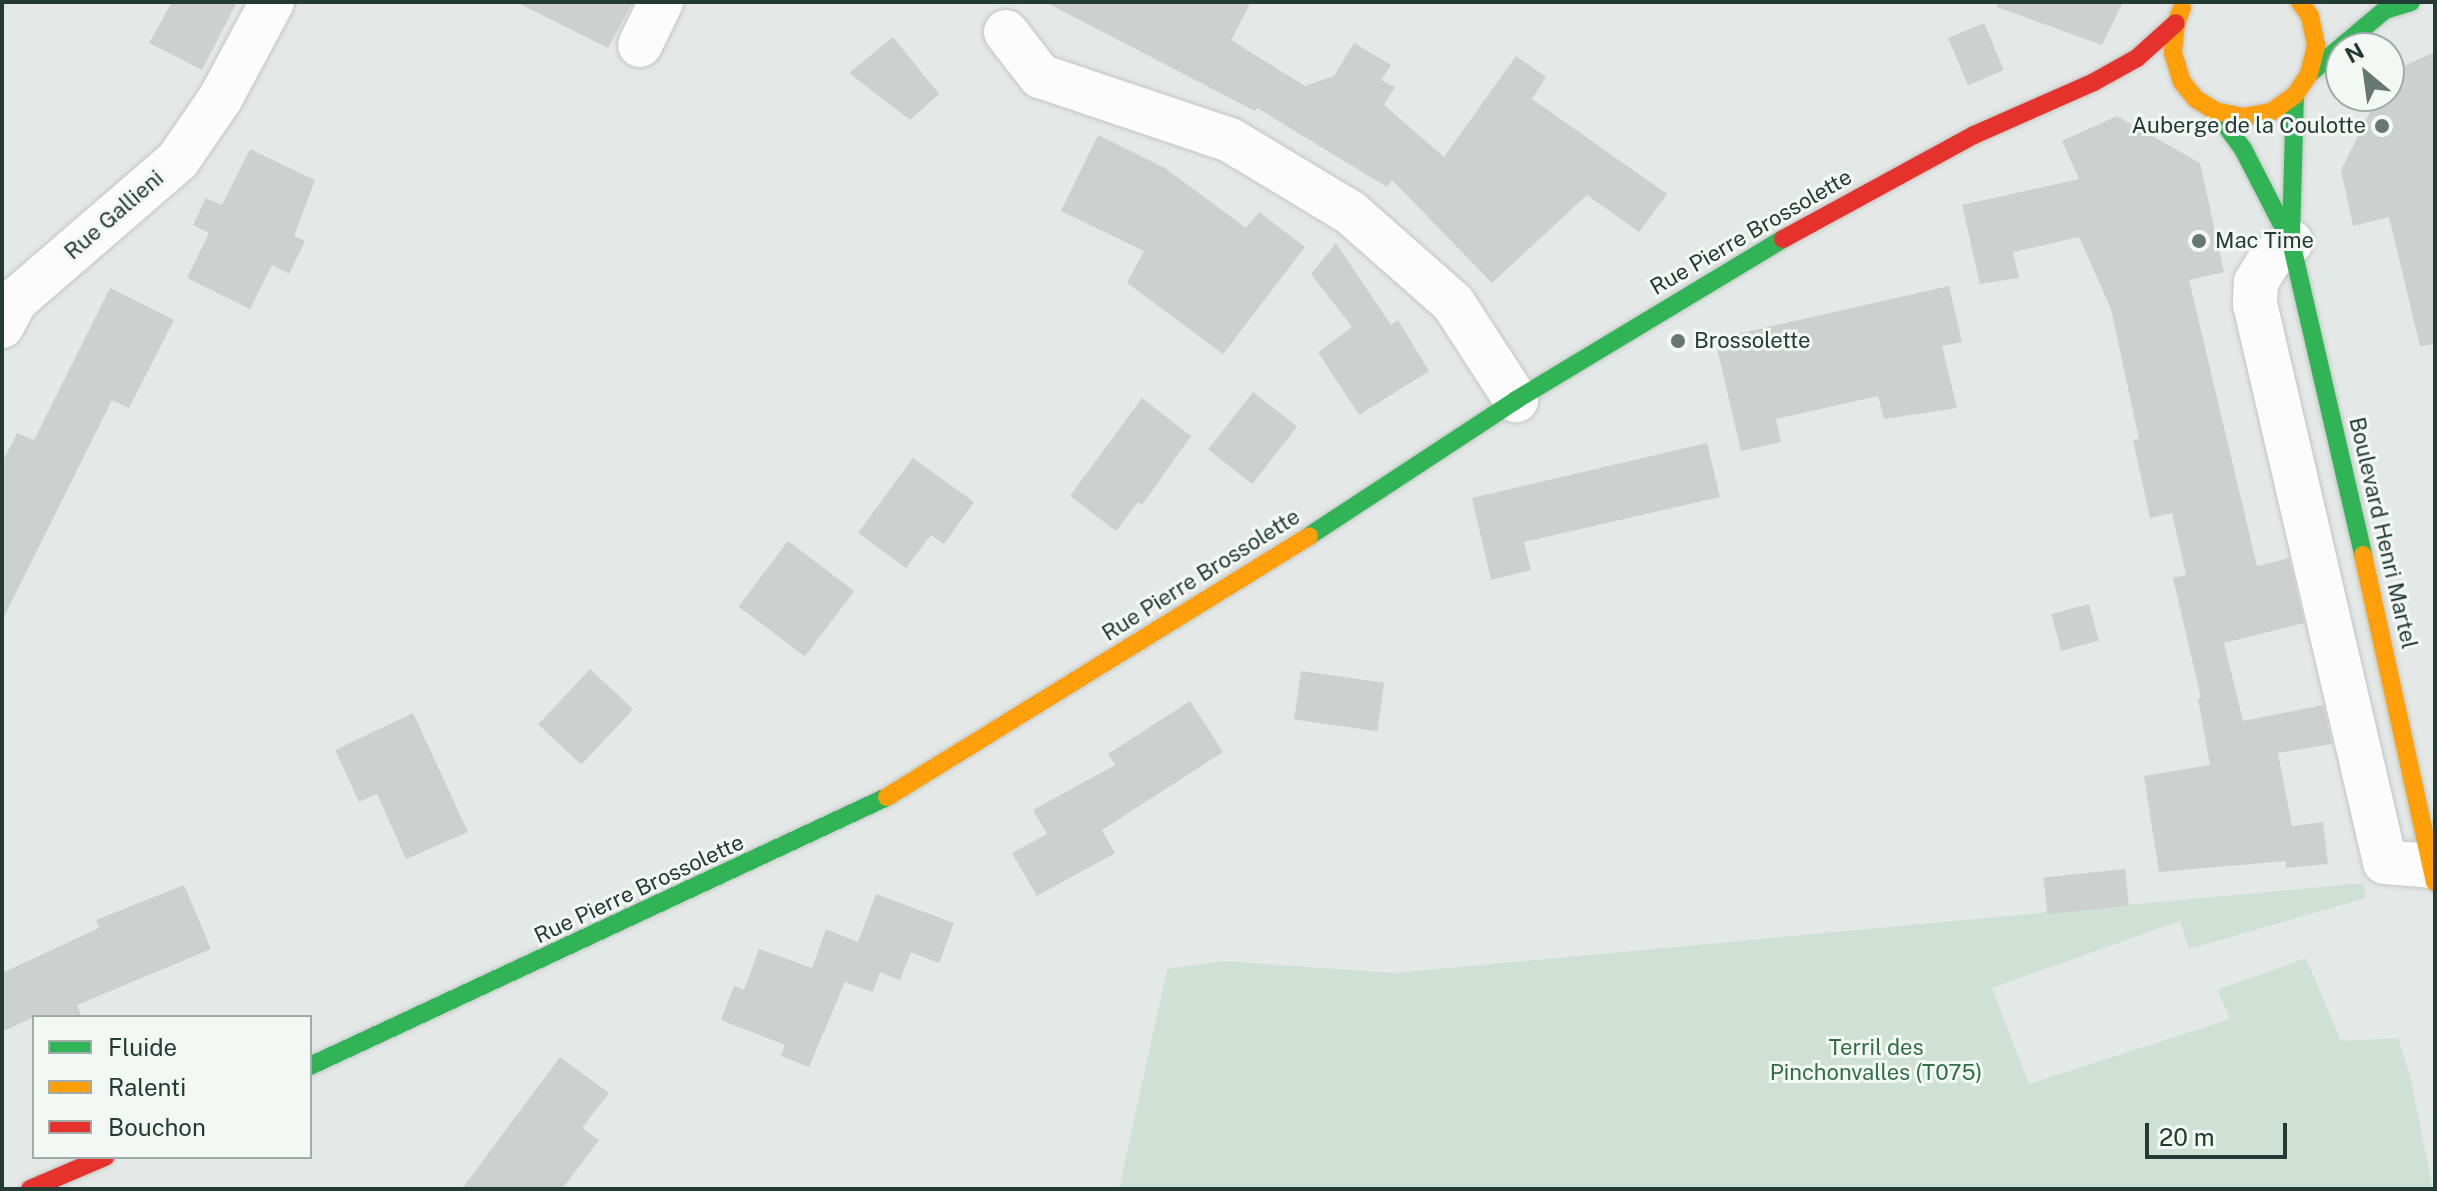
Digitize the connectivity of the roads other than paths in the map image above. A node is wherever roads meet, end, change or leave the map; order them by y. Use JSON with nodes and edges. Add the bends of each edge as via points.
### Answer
{"nodes":[{"id":1,"x":272,"y":2,"type":"edge"},
{"id":2,"x":661,"y":2,"type":"edge"},
{"id":3,"x":2187,"y":2,"type":"edge"},
{"id":4,"x":2300,"y":2,"type":"edge"},
{"id":5,"x":2411,"y":2,"type":"edge"},
{"id":6,"x":2357,"y":5,"type":"dead end"},
{"id":7,"x":2385,"y":10,"type":"junction"},
{"id":8,"x":2176,"y":23,"type":"junction"},
{"id":9,"x":1006,"y":32,"type":"dead end"},
{"id":10,"x":640,"y":45,"type":"dead end"},
{"id":11,"x":2309,"y":74,"type":"junction"},
{"id":12,"x":2137,"y":79,"type":"dead end"},
{"id":13,"x":2094,"y":82,"type":"junction"},
{"id":14,"x":2295,"y":95,"type":"junction"},
{"id":15,"x":2215,"y":111,"type":"junction"},
{"id":16,"x":2291,"y":242,"type":"junction"},
{"id":17,"x":2,"y":326,"type":"edge"},
{"id":18,"x":1516,"y":400,"type":"junction"},
{"id":19,"x":2433,"y":874,"type":"edge"},
{"id":20,"x":312,"y":1065,"type":"edge"},
{"id":21,"x":100,"y":1159,"type":"edge"},
{"id":22,"x":30,"y":1189,"type":"edge"}],
"edges":[{"from":1,"to":17,"type":"street","name":"Rue Gallieni","via":[[220,99],[178,160],[16,300]]},
{"from":2,"to":10,"type":"street"},
{"from":3,"to":8,"type":"street"},
{"from":4,"to":11,"type":"street","via":[[2310,16],[2316,45]]},
{"from":5,"to":7,"type":"street"},
{"from":6,"to":7,"type":"street"},
{"from":7,"to":11,"type":"street"},
{"from":8,"to":13,"type":"street","name":"Rue Pierre Brossolette","via":[[2137,58]]},
{"from":8,"to":15,"type":"street","via":[[2175,81]]},
{"from":9,"to":18,"type":"street","via":[[1040,76],[1230,140],[1351,213],[1453,303]]},
{"from":11,"to":14,"type":"street"},
{"from":12,"to":13,"type":"street","name":"Rue Pierre Brossolette"},
{"from":13,"to":18,"type":"street","name":"Rue Pierre Brossolette","via":[[1974,135],[1761,251]]},
{"from":14,"to":15,"type":"street","via":[[2271,112],[2243,117]]},
{"from":14,"to":16,"type":"street"},
{"from":15,"to":16,"type":"street","via":[[2249,161]]},
{"from":16,"to":19,"type":"street","via":[[2270,259],[2256,282],[2255,304],[2385,862]]},
{"from":18,"to":20,"type":"street","name":"Rue Pierre Brossolette","via":[[1223,592],[866,810]]},
{"from":21,"to":22,"type":"street"}]}
